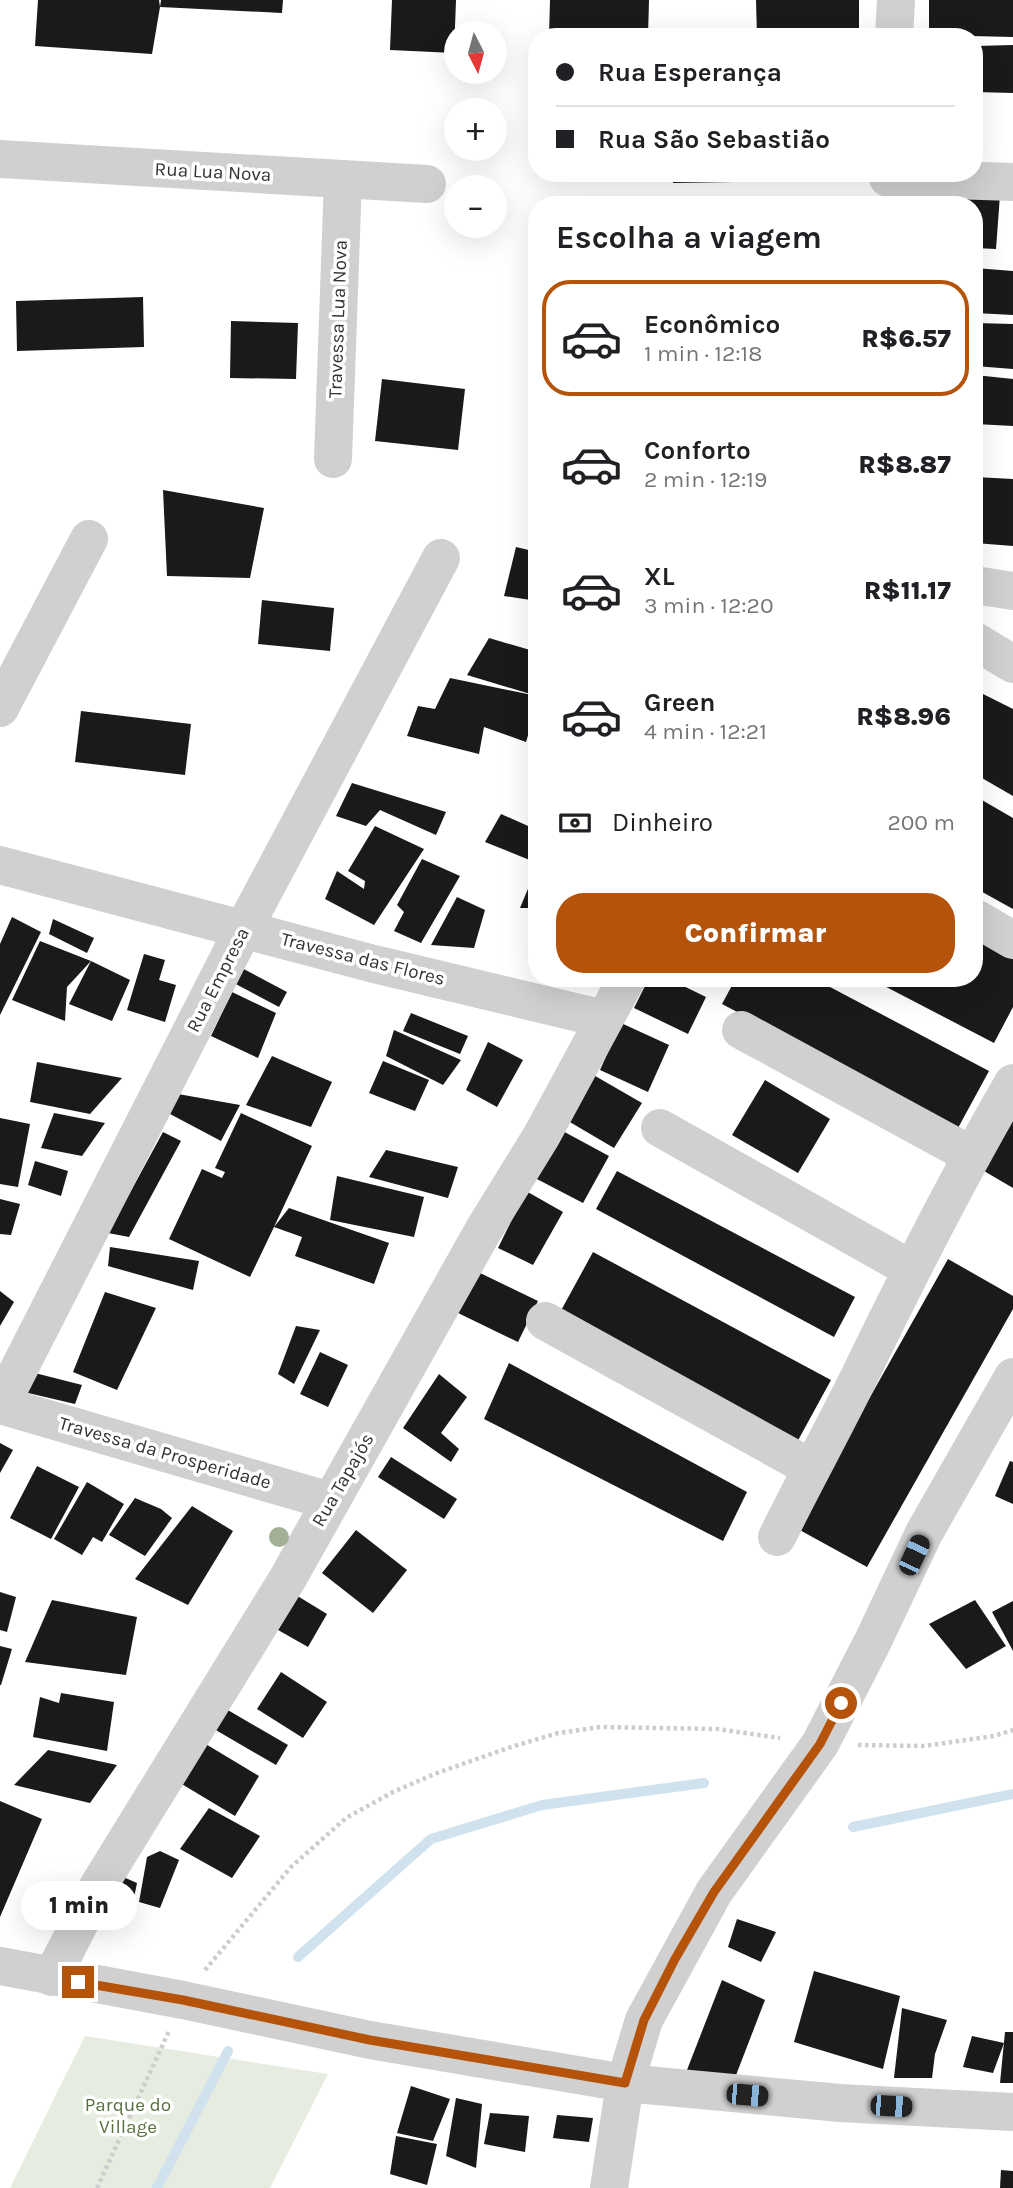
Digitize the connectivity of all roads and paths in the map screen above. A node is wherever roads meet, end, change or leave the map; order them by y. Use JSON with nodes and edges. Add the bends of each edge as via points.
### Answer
{"nodes":[{"id":1,"x":896,"y":0,"type":"edge"},
{"id":2,"x":894,"y":28,"type":"edge"},
{"id":3,"x":0,"y":159,"type":"edge"},
{"id":4,"x":343,"y":179,"type":"junction"},
{"id":5,"x":1013,"y":182,"type":"edge"},
{"id":6,"x":427,"y":184,"type":"dead end"},
{"id":7,"x":887,"y":185,"type":"edge"},
{"id":8,"x":333,"y":459,"type":"dead end"},
{"id":9,"x":89,"y":539,"type":"dead end"},
{"id":10,"x":440,"y":558,"type":"dead end"},
{"id":11,"x":983,"y":586,"type":"edge"},
{"id":12,"x":1013,"y":591,"type":"edge"},
{"id":13,"x":983,"y":646,"type":"edge"},
{"id":14,"x":1013,"y":664,"type":"edge"},
{"id":15,"x":0,"y":708,"type":"edge"},
{"id":16,"x":0,"y":865,"type":"edge"},
{"id":17,"x":983,"y":923,"type":"edge"},
{"id":18,"x":244,"y":929,"type":"junction"},
{"id":19,"x":1013,"y":940,"type":"edge"},
{"id":20,"x":621,"y":987,"type":"edge"},
{"id":21,"x":604,"y":1019,"type":"junction"},
{"id":22,"x":741,"y":1030,"type":"dead end"},
{"id":23,"x":1013,"y":1083,"type":"edge"},
{"id":24,"x":660,"y":1128,"type":"dead end"},
{"id":25,"x":971,"y":1155,"type":"junction"},
{"id":26,"x":911,"y":1269,"type":"junction"},
{"id":27,"x":545,"y":1321,"type":"dead end"},
{"id":28,"x":1013,"y":1377,"type":"edge"},
{"id":29,"x":0,"y":1405,"type":"edge"},
{"id":30,"x":811,"y":1468,"type":"junction"},
{"id":31,"x":330,"y":1501,"type":"junction"},
{"id":32,"x":777,"y":1537,"type":"dead end"},
{"id":33,"x":1013,"y":1730,"type":"edge"},
{"id":34,"x":820,"y":1744,"type":"junction"},
{"id":35,"x":0,"y":1966,"type":"edge"},
{"id":36,"x":51,"y":1977,"type":"junction"},
{"id":37,"x":183,"y":2000,"type":"junction"},
{"id":38,"x":625,"y":2083,"type":"junction"},
{"id":39,"x":1013,"y":2112,"type":"edge"},
{"id":40,"x":97,"y":2188,"type":"edge"},
{"id":41,"x":609,"y":2188,"type":"edge"}],
"edges":[{"from":1,"to":2,"type":"street"},
{"from":3,"to":4,"type":"street","name":"Rua Lua Nova"},
{"from":4,"to":6,"type":"street","name":"Rua Lua Nova"},
{"from":4,"to":8,"type":"street","name":"Travessa Lua Nova"},
{"from":5,"to":7,"type":"street"},
{"from":9,"to":15,"type":"street"},
{"from":10,"to":18,"type":"street","name":"Rua Empresa"},
{"from":11,"to":12,"type":"street"},
{"from":13,"to":14,"type":"street"},
{"from":16,"to":18,"type":"street","name":"Travessa das Flores"},
{"from":17,"to":19,"type":"street"},
{"from":18,"to":21,"type":"street","name":"Travessa das Flores"},
{"from":18,"to":29,"type":"street","name":"Rua Empresa"},
{"from":20,"to":21,"type":"street","name":"Rua Tapajós"},
{"from":21,"to":31,"type":"street","name":"Rua Tapajós"},
{"from":22,"to":25,"type":"street"},
{"from":23,"to":25,"type":"street"},
{"from":24,"to":26,"type":"street"},
{"from":25,"to":26,"type":"street"},
{"from":26,"to":30,"type":"street"},
{"from":27,"to":30,"type":"street"},
{"from":28,"to":34,"type":"street","via":[[924,1533]]},
{"from":29,"to":31,"type":"street","name":"Travessa da Prosperidade"},
{"from":30,"to":32,"type":"street"},
{"from":31,"to":36,"type":"street","name":"Rua Tapajós","via":[[288,1578],[99,1885]]},
{"from":33,"to":34,"type":"path","via":[[925,1746]]},
{"from":34,"to":37,"type":"path","via":[[718,1728],[600,1727],[546,1736],[437,1773],[346,1818],[290,1867]]},
{"from":34,"to":38,"type":"street","via":[[707,1903],[644,2020]]},
{"from":35,"to":36,"type":"street"},
{"from":36,"to":37,"type":"street"},
{"from":37,"to":38,"type":"street","via":[[370,2040]]},
{"from":37,"to":40,"type":"path"},
{"from":38,"to":39,"type":"street","via":[[839,2103]]},
{"from":38,"to":41,"type":"street"}]}
